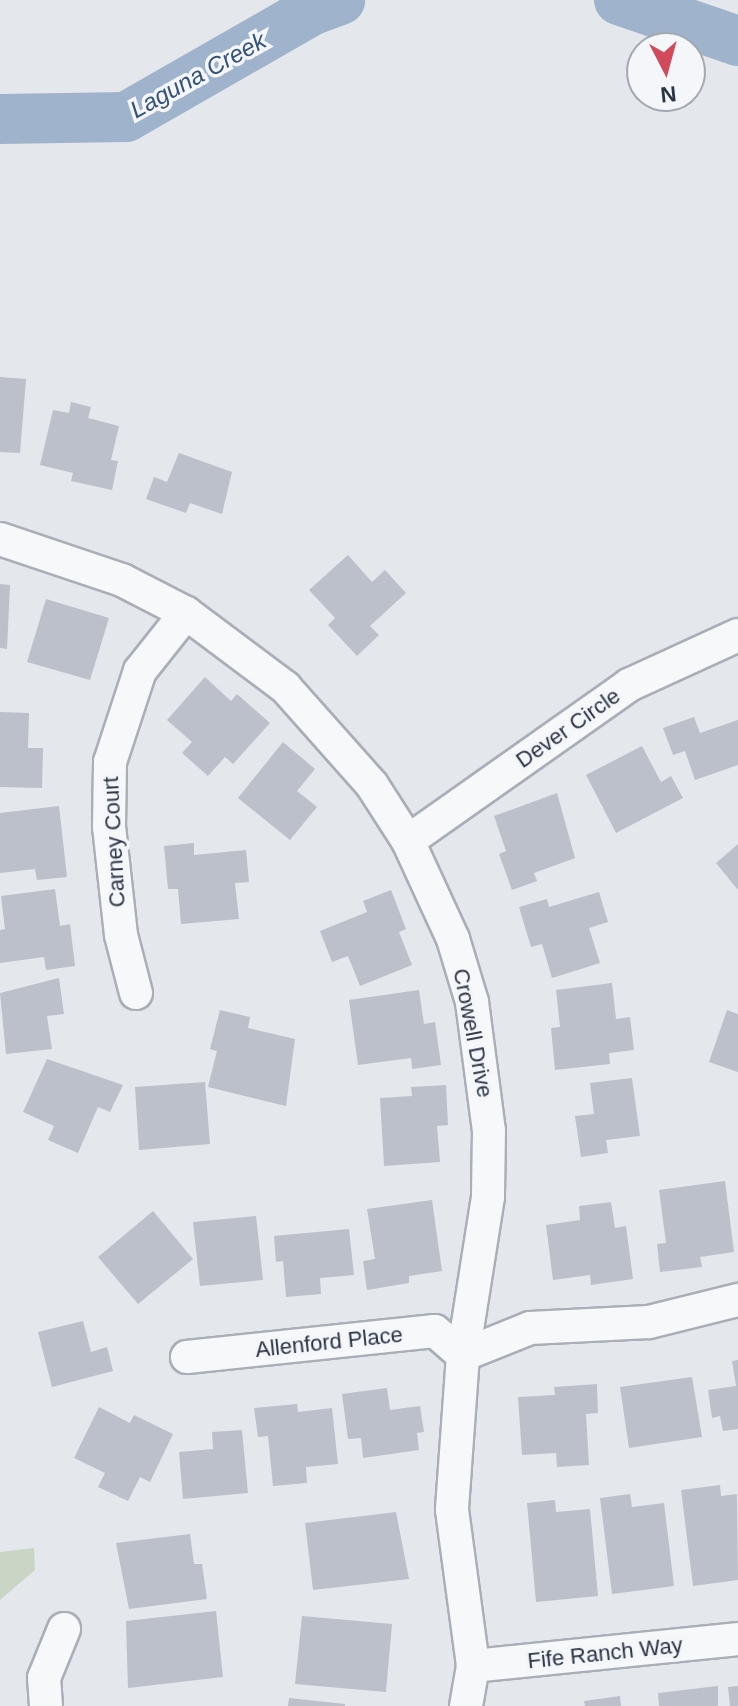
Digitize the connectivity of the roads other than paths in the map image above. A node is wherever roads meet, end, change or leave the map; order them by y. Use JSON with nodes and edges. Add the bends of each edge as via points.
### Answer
{"nodes":[{"id":1,"x":0,"y":539,"type":"edge"},
{"id":2,"x":186,"y":613,"type":"junction"},
{"id":3,"x":738,"y":635,"type":"edge"},
{"id":4,"x":408,"y":841,"type":"junction"},
{"id":5,"x":136,"y":993,"type":"dead end"},
{"id":6,"x":738,"y":1300,"type":"edge"},
{"id":7,"x":463,"y":1355,"type":"junction"},
{"id":8,"x":187,"y":1357,"type":"dead end"},
{"id":9,"x":64,"y":1629,"type":"dead end"},
{"id":10,"x":738,"y":1639,"type":"edge"},
{"id":11,"x":473,"y":1666,"type":"junction"},
{"id":12,"x":46,"y":1706,"type":"edge"},
{"id":13,"x":466,"y":1706,"type":"edge"}],
"edges":[{"from":1,"to":2,"type":"street","name":"Crowell Drive","via":[[92,567]]},
{"from":2,"to":4,"type":"street","name":"Crowell Drive","via":[[275,679],[331,734]]},
{"from":2,"to":5,"type":"street","name":"Carney Court","via":[[140,671],[110,762],[109,827],[119,920]]},
{"from":3,"to":4,"type":"street","name":"Dever Circle","via":[[629,685]]},
{"from":4,"to":7,"type":"street","name":"Crowell Drive","via":[[453,939],[484,1066],[488,1197]]},
{"from":6,"to":7,"type":"street","via":[[649,1322],[530,1328]]},
{"from":7,"to":8,"type":"street","name":"Allenford Place","via":[[435,1331]]},
{"from":7,"to":11,"type":"street","name":"Crowell Drive","via":[[452,1510]]},
{"from":9,"to":12,"type":"street","via":[[44,1678]]},
{"from":10,"to":11,"type":"street","name":"Fife Ranch Way"},
{"from":11,"to":13,"type":"street","name":"Crowell Drive"}]}
